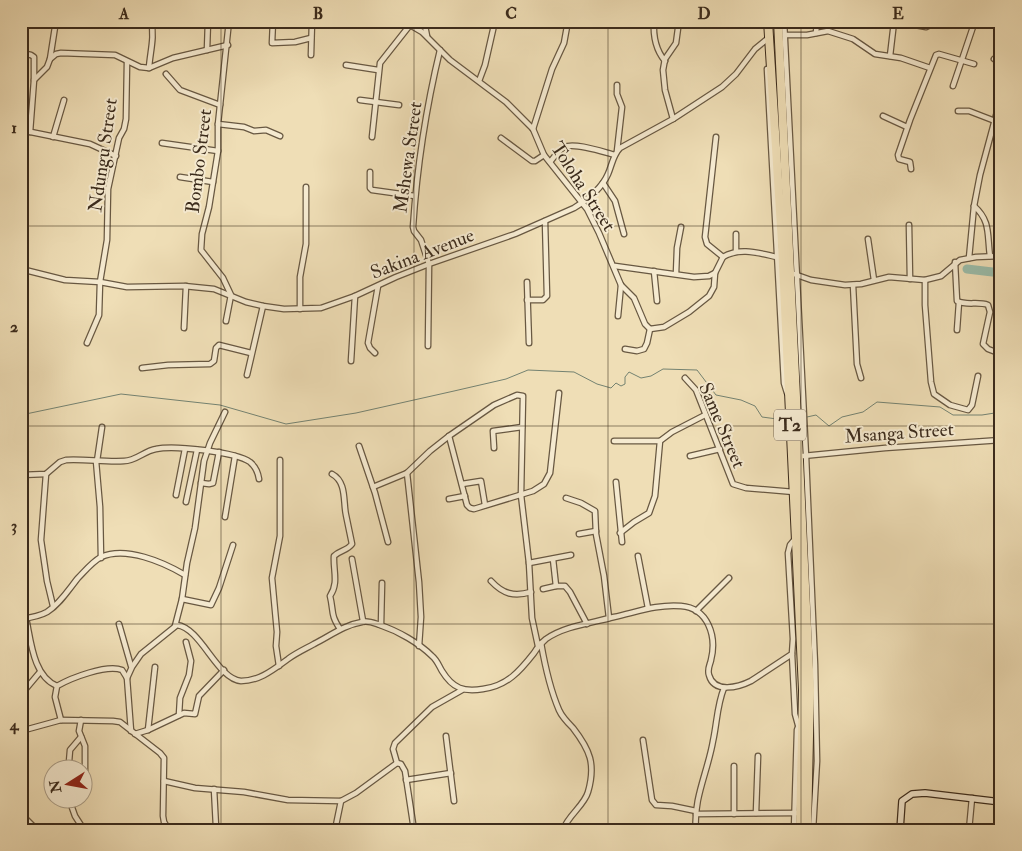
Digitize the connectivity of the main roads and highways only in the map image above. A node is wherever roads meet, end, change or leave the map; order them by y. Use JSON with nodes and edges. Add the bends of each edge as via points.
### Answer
{"nodes":[{"id":1,"x":766,"y":21,"type":"edge"},
{"id":2,"x":778,"y":21,"type":"edge"},
{"id":3,"x":788,"y":302,"type":"junction"},
{"id":4,"x":790,"y":340,"type":"junction"},
{"id":5,"x":800,"y":830,"type":"edge"},
{"id":6,"x":807,"y":830,"type":"edge"}],
"edges":[{"from":1,"to":3,"type":"highway","number":"T2"},
{"from":2,"to":3,"type":"highway","number":"T2","via":[[794,274]]},
{"from":3,"to":4,"type":"highway","number":"T2"},
{"from":4,"to":5,"type":"highway","number":"T2","via":[[789,402],[803,690]]},
{"from":4,"to":6,"type":"highway","number":"T2","via":[[803,456],[810,690]]}]}
